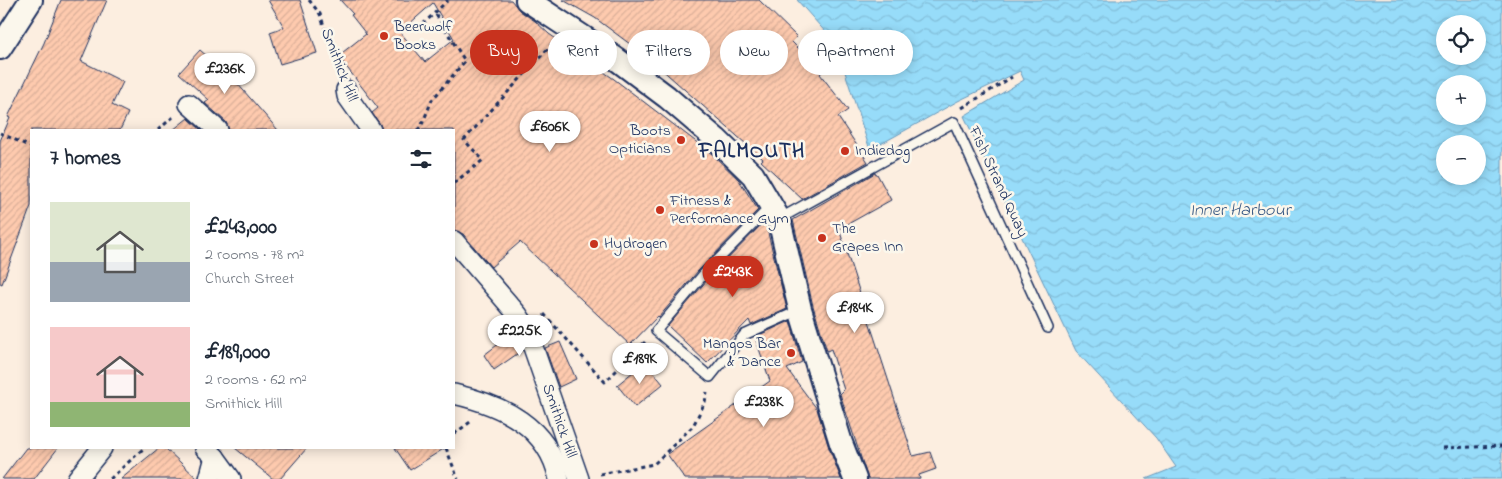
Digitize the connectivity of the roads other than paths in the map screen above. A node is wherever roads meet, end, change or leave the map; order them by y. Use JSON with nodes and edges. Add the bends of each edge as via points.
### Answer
{"nodes":[{"id":1,"x":31,"y":0,"type":"edge"},
{"id":2,"x":527,"y":0,"type":"edge"},
{"id":3,"x":0,"y":48,"type":"edge"},
{"id":4,"x":346,"y":90,"type":"road end"},
{"id":5,"x":189,"y":104,"type":"dead end"},
{"id":6,"x":217,"y":129,"type":"edge"},
{"id":7,"x":370,"y":129,"type":"edge"},
{"id":8,"x":775,"y":212,"type":"junction"},
{"id":9,"x":455,"y":242,"type":"edge"},
{"id":10,"x":800,"y":310,"type":"junction"},
{"id":11,"x":1048,"y":328,"type":"dead end"},
{"id":12,"x":455,"y":394,"type":"edge"},
{"id":13,"x":101,"y":449,"type":"edge"},
{"id":14,"x":210,"y":452,"type":"edge"},
{"id":15,"x":579,"y":478,"type":"edge"},
{"id":16,"x":77,"y":479,"type":"edge"},
{"id":17,"x":209,"y":479,"type":"edge"},
{"id":18,"x":231,"y":479,"type":"edge"},
{"id":19,"x":559,"y":479,"type":"edge"},
{"id":20,"x":855,"y":479,"type":"edge"}],
"edges":[{"from":1,"to":3,"type":"street"},
{"from":2,"to":8,"type":"street","via":[[667,97],[753,175]]},
{"from":4,"to":7,"type":"street","name":"Smithick Hill"},
{"from":5,"to":6,"type":"street"},
{"from":8,"to":10,"type":"street"},
{"from":8,"to":10,"type":"lane","name":"Fish Strand Quay","via":[[703,275],[656,331],[710,377],[744,335]]},
{"from":8,"to":11,"type":"lane","name":"Fish Strand Quay","via":[[954,122]]},
{"from":9,"to":15,"type":"street","name":"Smithick Hill","via":[[526,327]]},
{"from":10,"to":20,"type":"street"},
{"from":12,"to":19,"type":"street","via":[[519,418],[541,438]]},
{"from":13,"to":16,"type":"street"},
{"from":14,"to":17,"type":"street"},
{"from":14,"to":18,"type":"street"}]}
